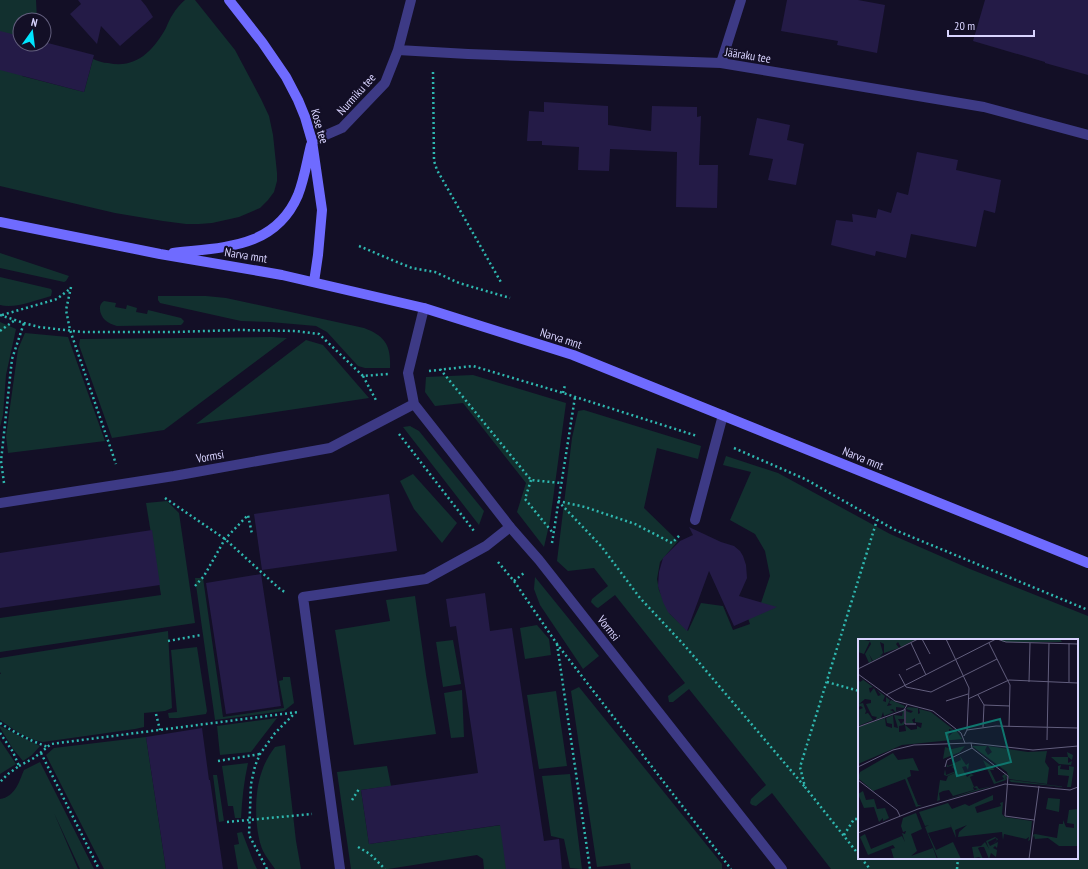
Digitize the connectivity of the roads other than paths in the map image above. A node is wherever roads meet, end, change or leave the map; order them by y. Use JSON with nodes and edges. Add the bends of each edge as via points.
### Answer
{"nodes":[{"id":1,"x":229,"y":0,"type":"edge"},
{"id":2,"x":411,"y":0,"type":"edge"},
{"id":3,"x":740,"y":0,"type":"edge"},
{"id":4,"x":398,"y":50,"type":"junction"},
{"id":5,"x":721,"y":63,"type":"junction"},
{"id":6,"x":1088,"y":135,"type":"edge"},
{"id":7,"x":312,"y":141,"type":"junction"},
{"id":8,"x":0,"y":222,"type":"edge"},
{"id":9,"x":160,"y":254,"type":"junction"},
{"id":10,"x":314,"y":282,"type":"junction"},
{"id":11,"x":424,"y":308,"type":"junction"},
{"id":12,"x":414,"y":404,"type":"junction"},
{"id":13,"x":723,"y":415,"type":"junction"},
{"id":14,"x":3,"y":502,"type":"edge"},
{"id":15,"x":695,"y":520,"type":"road end"},
{"id":16,"x":510,"y":527,"type":"junction"},
{"id":17,"x":1088,"y":563,"type":"edge"},
{"id":18,"x":340,"y":869,"type":"edge"},
{"id":19,"x":782,"y":869,"type":"edge"}],
"edges":[{"from":1,"to":7,"type":"main road","name":"Kose tee","via":[[286,77],[305,117]]},
{"from":2,"to":4,"type":"street","name":"Nurmiku tee"},
{"from":3,"to":5,"type":"street"},
{"from":4,"to":5,"type":"street","name":"Jääraku tee"},
{"from":4,"to":7,"type":"street","name":"Nurmiku tee","via":[[385,83],[342,128]]},
{"from":5,"to":6,"type":"street","name":"Jääraku tee","via":[[984,107]]},
{"from":7,"to":9,"type":"main road","via":[[293,204],[284,218],[270,231],[238,245]]},
{"from":7,"to":10,"type":"main road","name":"Kose tee","via":[[322,210]]},
{"from":8,"to":9,"type":"main road","name":"Narva mnt"},
{"from":9,"to":10,"type":"main road","name":"Narva mnt"},
{"from":10,"to":11,"type":"main road","name":"Narva mnt"},
{"from":11,"to":12,"type":"street","name":"Vormsi","via":[[408,373]]},
{"from":11,"to":13,"type":"main road","name":"Narva mnt","via":[[573,355]]},
{"from":12,"to":14,"type":"street","name":"Vormsi","via":[[330,448],[181,475]]},
{"from":12,"to":16,"type":"street","name":"Vormsi"},
{"from":13,"to":15,"type":"street"},
{"from":13,"to":17,"type":"main road","name":"Narva mnt"},
{"from":16,"to":18,"type":"street","via":[[486,546],[426,579],[303,598]]},
{"from":16,"to":19,"type":"street","name":"Vormsi","via":[[539,560]]}]}
